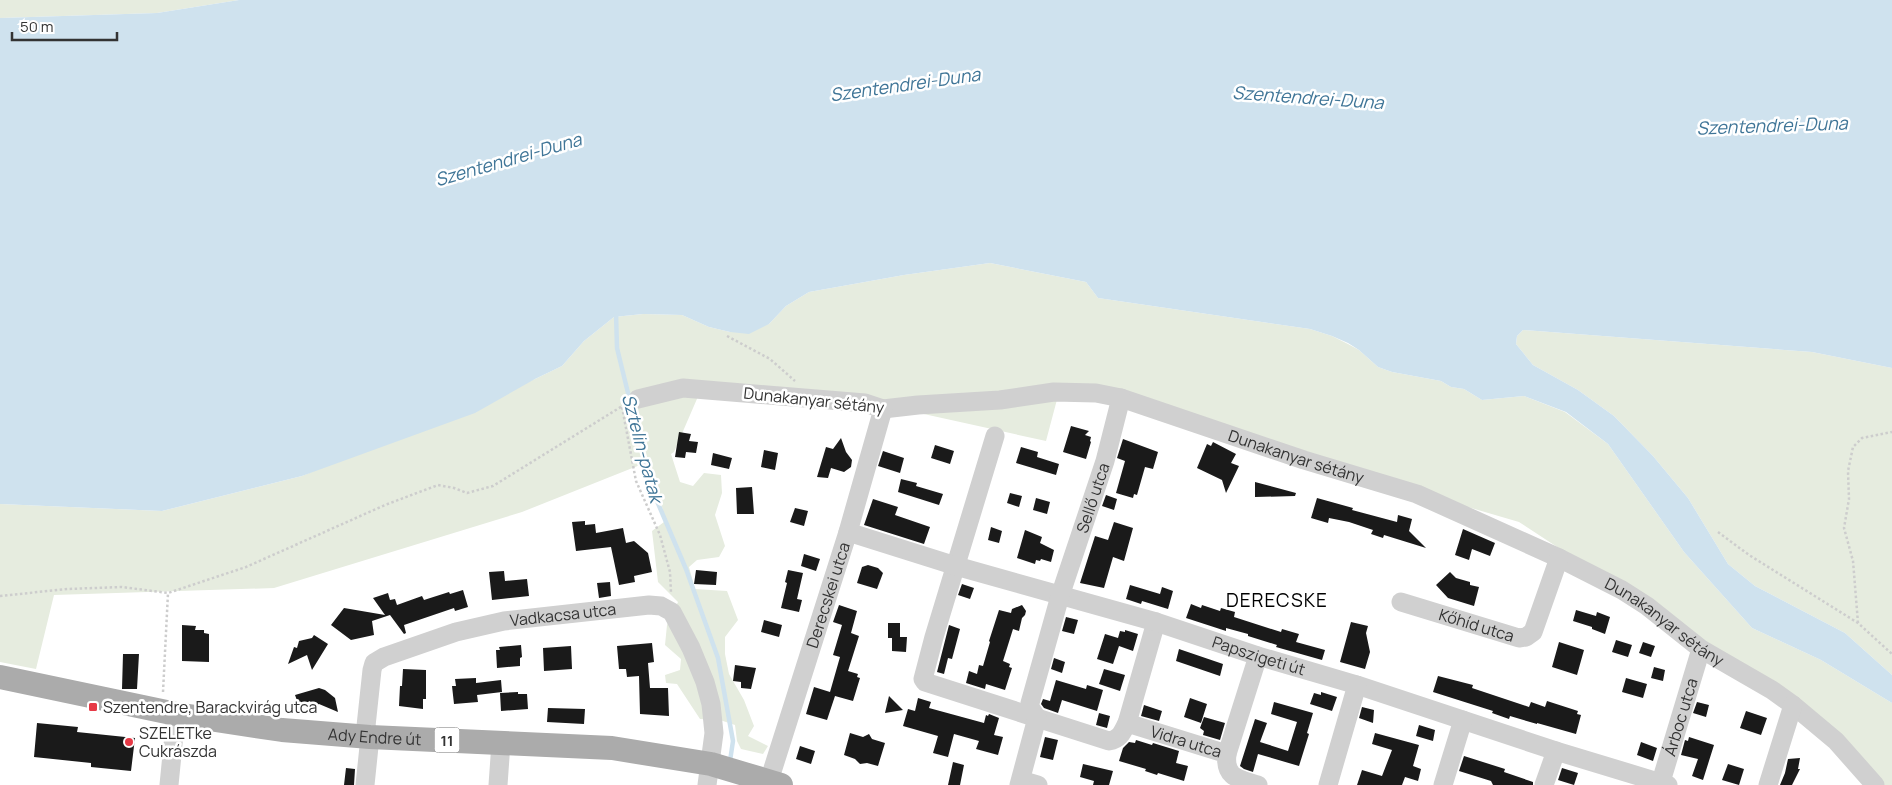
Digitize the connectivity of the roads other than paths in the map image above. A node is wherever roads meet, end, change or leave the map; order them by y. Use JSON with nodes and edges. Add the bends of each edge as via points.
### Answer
{"nodes":[{"id":1,"x":1121,"y":398,"type":"junction"},
{"id":2,"x":630,"y":403,"type":"road end"},
{"id":3,"x":883,"y":409,"type":"junction"},
{"id":4,"x":994,"y":436,"type":"dead end"},
{"id":5,"x":848,"y":532,"type":"junction"},
{"id":6,"x":1559,"y":558,"type":"junction"},
{"id":7,"x":956,"y":566,"type":"junction"},
{"id":8,"x":1060,"y":596,"type":"junction"},
{"id":9,"x":1401,"y":602,"type":"dead end"},
{"id":10,"x":1156,"y":622,"type":"junction"},
{"id":11,"x":1701,"y":649,"type":"junction"},
{"id":12,"x":1258,"y":656,"type":"junction"},
{"id":13,"x":0,"y":676,"type":"edge"},
{"id":14,"x":1357,"y":685,"type":"junction"},
{"id":15,"x":1793,"y":704,"type":"junction"},
{"id":16,"x":168,"y":713,"type":"junction"},
{"id":17,"x":1038,"y":718,"type":"junction"},
{"id":18,"x":1463,"y":720,"type":"junction"},
{"id":19,"x":1126,"y":723,"type":"junction"},
{"id":20,"x":370,"y":737,"type":"junction"},
{"id":21,"x":501,"y":743,"type":"junction"},
{"id":22,"x":1556,"y":751,"type":"junction"},
{"id":23,"x":1228,"y":754,"type":"junction"},
{"id":24,"x":719,"y":772,"type":"edge"},
{"id":25,"x":775,"y":783,"type":"edge"},
{"id":26,"x":1026,"y":783,"type":"edge"},
{"id":27,"x":1663,"y":784,"type":"edge"},
{"id":28,"x":169,"y":785,"type":"edge"},
{"id":29,"x":365,"y":785,"type":"edge"},
{"id":30,"x":498,"y":785,"type":"edge"},
{"id":31,"x":1258,"y":785,"type":"edge"},
{"id":32,"x":1328,"y":785,"type":"edge"},
{"id":33,"x":1443,"y":785,"type":"edge"},
{"id":34,"x":1544,"y":785,"type":"edge"},
{"id":35,"x":1768,"y":785,"type":"edge"},
{"id":36,"x":1875,"y":785,"type":"edge"}],
"edges":[{"from":1,"to":3,"type":"street","name":"Dunakanyar sétány","via":[[1096,393],[1054,392],[1000,400]]},
{"from":1,"to":6,"type":"street","name":"Dunakanyar sétány","via":[[1304,460],[1417,494]]},
{"from":1,"to":8,"type":"street","name":"Sellő utca","via":[[1105,461]]},
{"from":2,"to":3,"type":"street","name":"Dunakanyar sétány","via":[[683,388],[865,403]]},
{"from":3,"to":5,"type":"street","name":"Derecskei utca"},
{"from":4,"to":7,"type":"street"},
{"from":5,"to":7,"type":"street","name":"Papszigeti út"},
{"from":5,"to":25,"type":"street","name":"Derecskei utca"},
{"from":6,"to":9,"type":"street","name":"Kőhíd utca","via":[[1533,632],[1526,637],[1519,638]]},
{"from":6,"to":11,"type":"street","name":"Dunakanyar sétány","via":[[1630,595]]},
{"from":7,"to":8,"type":"street","name":"Papszigeti út"},
{"from":7,"to":17,"type":"street","via":[[923,679]]},
{"from":8,"to":10,"type":"street","name":"Papszigeti út"},
{"from":8,"to":17,"type":"street","name":"Sellő utca","via":[[1030,703]]},
{"from":10,"to":12,"type":"street","name":"Papszigeti út"},
{"from":10,"to":19,"type":"street"},
{"from":11,"to":15,"type":"street","name":"Dunakanyar sétány"},
{"from":11,"to":27,"type":"street","name":"Árboc utca"},
{"from":12,"to":14,"type":"street","name":"Papszigeti út"},
{"from":12,"to":23,"type":"street"},
{"from":13,"to":16,"type":"main road","name":"Ady Endre út","number":"11"},
{"from":14,"to":18,"type":"street","name":"Papszigeti út"},
{"from":14,"to":32,"type":"street"},
{"from":15,"to":35,"type":"street"},
{"from":15,"to":36,"type":"street","name":"Dunakanyar sétány","via":[[1836,741]]},
{"from":16,"to":20,"type":"main road","name":"Ady Endre út","number":"11","via":[[282,730]]},
{"from":16,"to":28,"type":"street"},
{"from":17,"to":19,"type":"street","via":[[1109,741],[1120,736]]},
{"from":17,"to":26,"type":"street"},
{"from":18,"to":22,"type":"street","name":"Papszigeti út"},
{"from":18,"to":33,"type":"street"},
{"from":19,"to":23,"type":"street","name":"Vidra utca"},
{"from":20,"to":21,"type":"main road","name":"Ady Endre út","number":"11"},
{"from":20,"to":24,"type":"street","name":"Vadkacsa utca","via":[[366,726],[372,670],[374,663],[384,657],[456,632],[504,621],[661,606],[672,612],[705,682],[711,704]]},
{"from":20,"to":29,"type":"street","name":"Vadkacsa utca"},
{"from":21,"to":24,"type":"main road","name":"Ady Endre út","number":"11","via":[[612,748]]},
{"from":21,"to":30,"type":"street"},
{"from":22,"to":27,"type":"street","name":"Papszigeti út"},
{"from":22,"to":34,"type":"street"},
{"from":23,"to":31,"type":"street","name":"Vidra utca","via":[[1226,764],[1231,774]]},
{"from":24,"to":25,"type":"main road","name":"Ady Endre út","number":"11"}]}
